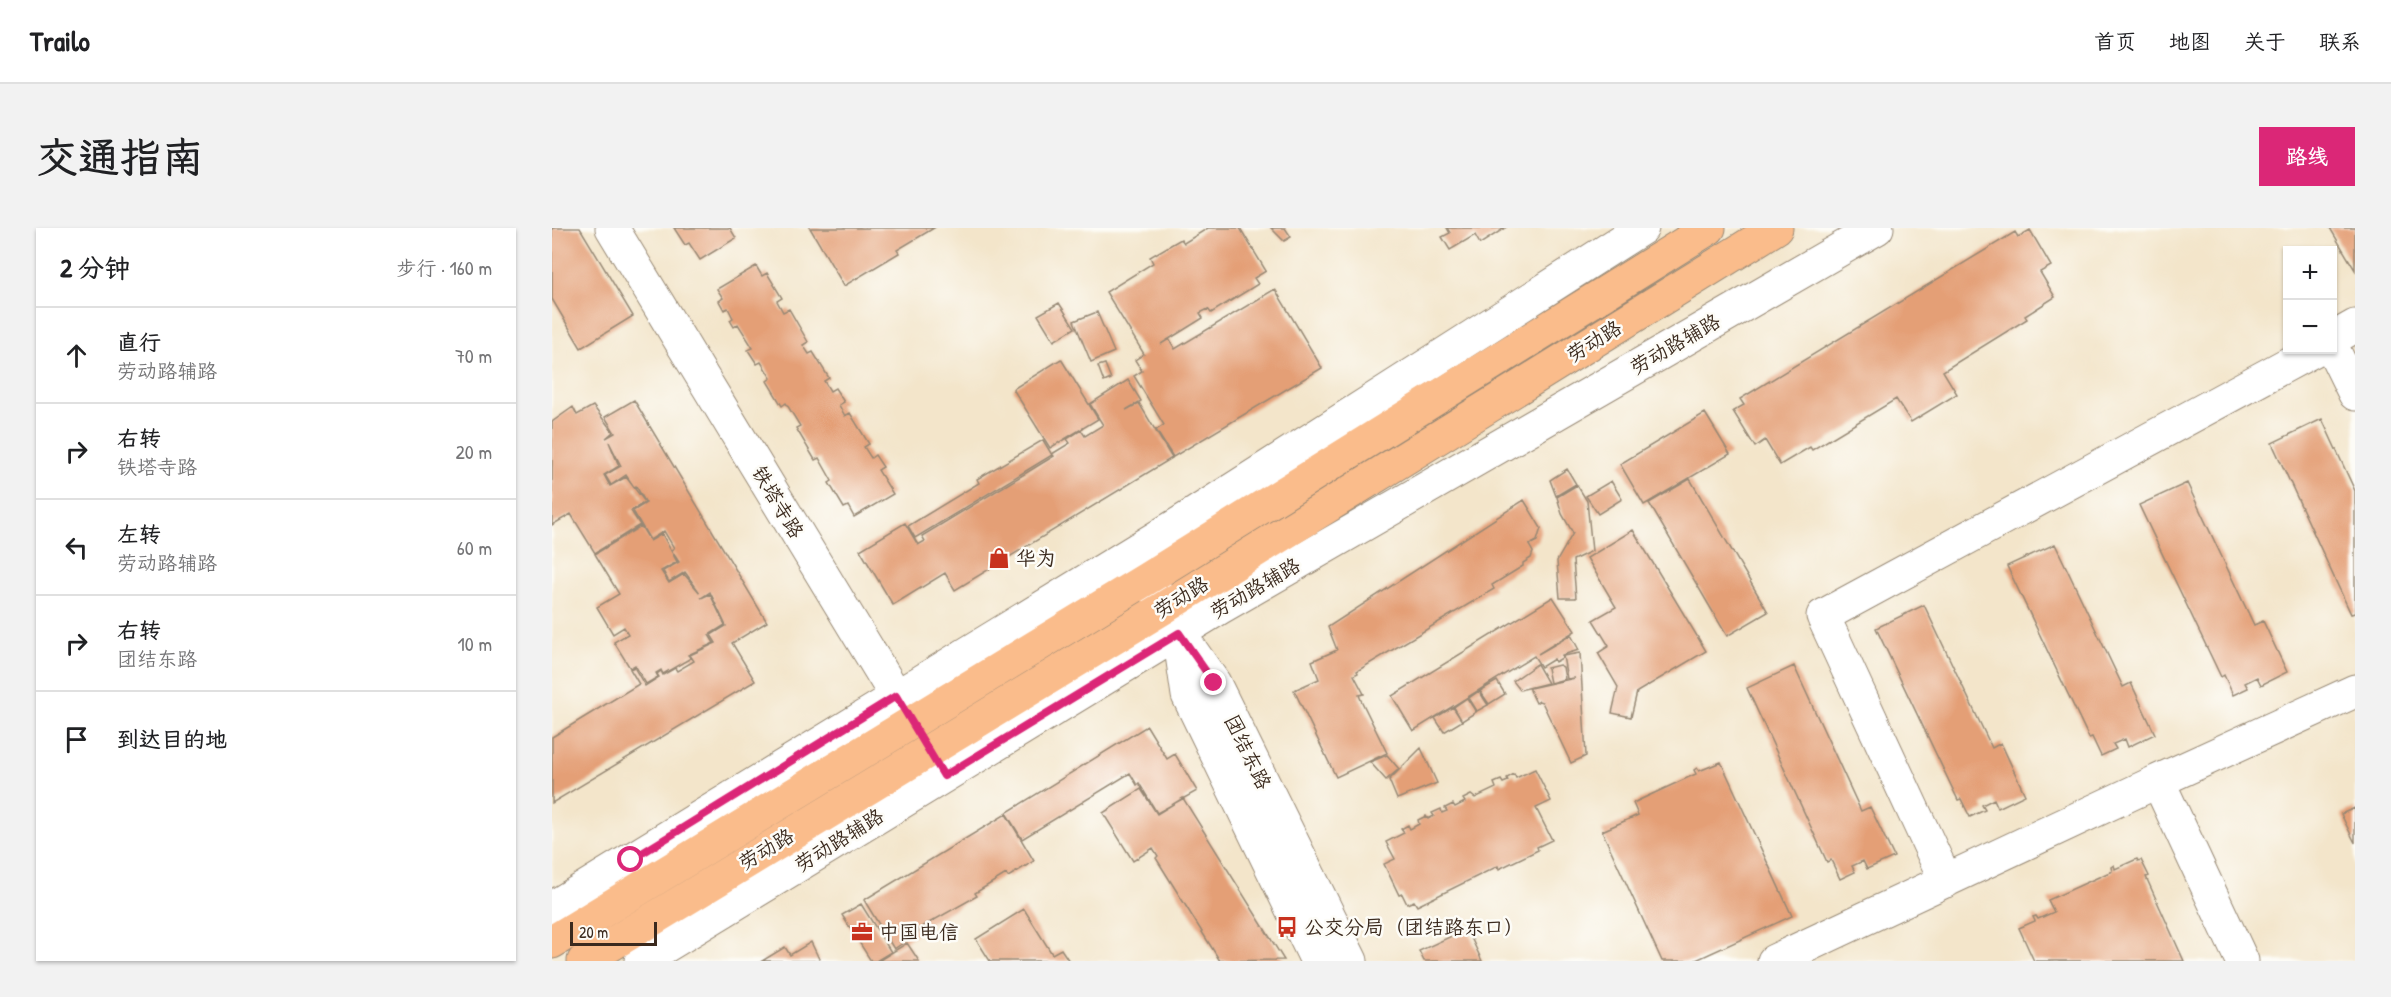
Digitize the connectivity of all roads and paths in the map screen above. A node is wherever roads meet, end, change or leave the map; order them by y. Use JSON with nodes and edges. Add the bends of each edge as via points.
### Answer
{"nodes":[{"id":1,"x":612,"y":228,"type":"edge"},
{"id":2,"x":1642,"y":228,"type":"edge"},
{"id":3,"x":1709,"y":228,"type":"edge"},
{"id":4,"x":1776,"y":228,"type":"edge"},
{"id":5,"x":1877,"y":228,"type":"edge"},
{"id":6,"x":2355,"y":326,"type":"edge"},
{"id":7,"x":2337,"y":336,"type":"edge"},
{"id":8,"x":2307,"y":354,"type":"edge"},
{"id":9,"x":2335,"y":354,"type":"edge"},
{"id":10,"x":2355,"y":394,"type":"edge"},
{"id":11,"x":1141,"y":564,"type":"junction"},
{"id":12,"x":1172,"y":620,"type":"junction"},
{"id":13,"x":2355,"y":692,"type":"edge"},
{"id":14,"x":904,"y":709,"type":"junction"},
{"id":15,"x":936,"y":763,"type":"junction"},
{"id":16,"x":2158,"y":782,"type":"junction"},
{"id":17,"x":1946,"y":880,"type":"junction"},
{"id":18,"x":552,"y":908,"type":"edge"},
{"id":19,"x":552,"y":942,"type":"edge"},
{"id":20,"x":584,"y":961,"type":"edge"},
{"id":21,"x":641,"y":961,"type":"edge"},
{"id":22,"x":1317,"y":961,"type":"edge"},
{"id":23,"x":1351,"y":961,"type":"edge"},
{"id":24,"x":1774,"y":961,"type":"edge"},
{"id":25,"x":2242,"y":961,"type":"edge"}],
"edges":[{"from":1,"to":14,"type":"street","name":"铁塔寺路"},
{"from":2,"to":11,"type":"street","via":[[1182,522]]},
{"from":3,"to":11,"type":"main road","name":"劳动路"},
{"from":4,"to":12,"type":"main road","name":"劳动路"},
{"from":5,"to":12,"type":"street","name":"劳动路辅路"},
{"from":6,"to":7,"type":"street"},
{"from":8,"to":17,"type":"street","via":[[1822,616]]},
{"from":9,"to":10,"type":"street"},
{"from":11,"to":12,"type":"street","name":"团结东路"},
{"from":11,"to":14,"type":"main road","name":"劳动路"},
{"from":12,"to":15,"type":"main road","name":"劳动路"},
{"from":12,"to":22,"type":"street","via":[[1188,695]]},
{"from":12,"to":23,"type":"street","name":"团结东路","via":[[1214,683]]},
{"from":13,"to":16,"type":"street"},
{"from":14,"to":15,"type":"street","name":"铁塔寺路"},
{"from":14,"to":18,"type":"street"},
{"from":14,"to":19,"type":"main road","name":"劳动路"},
{"from":15,"to":20,"type":"main road","name":"劳动路"},
{"from":15,"to":21,"type":"street","name":"劳动路辅路"},
{"from":16,"to":17,"type":"street"},
{"from":16,"to":25,"type":"street"},
{"from":17,"to":24,"type":"street"}]}
